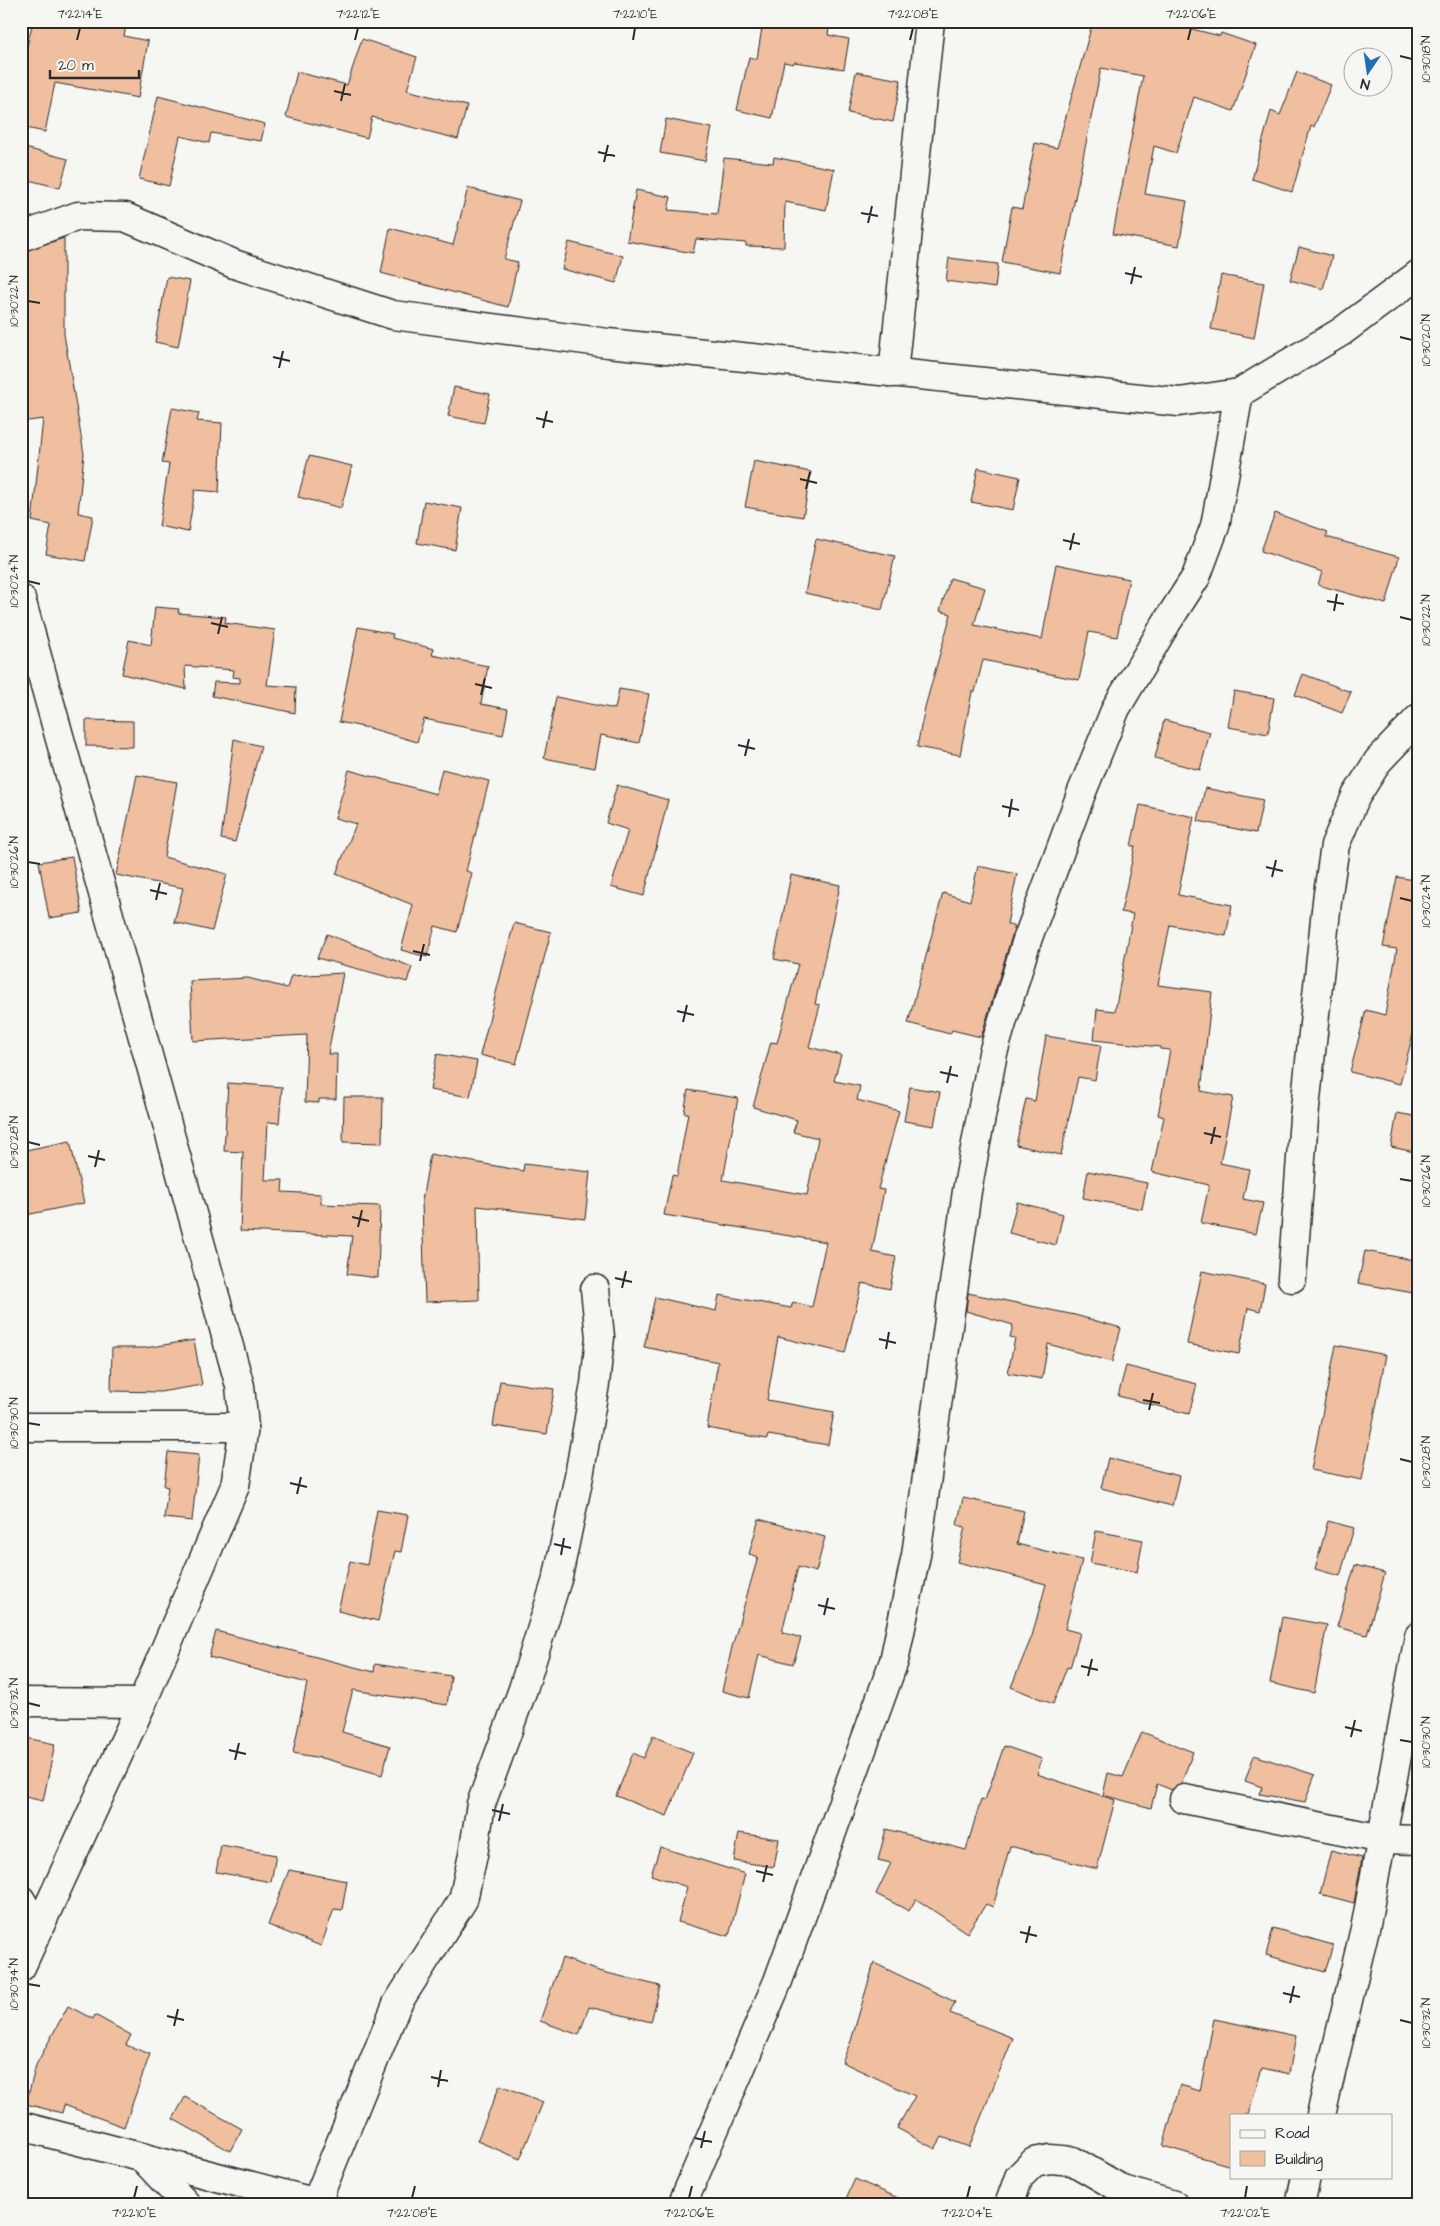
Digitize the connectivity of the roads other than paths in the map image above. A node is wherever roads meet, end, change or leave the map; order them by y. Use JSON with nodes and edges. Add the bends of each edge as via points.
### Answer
{"nodes":[{"id":1,"x":930,"y":21,"type":"edge"},
{"id":2,"x":21,"y":237,"type":"edge"},
{"id":3,"x":1419,"y":274,"type":"edge"},
{"id":4,"x":893,"y":373,"type":"junction"},
{"id":5,"x":1239,"y":393,"type":"junction"},
{"id":6,"x":22,"y":609,"type":"edge"},
{"id":7,"x":1419,"y":718,"type":"edge"},
{"id":8,"x":1292,"y":1278,"type":"dead end"},
{"id":9,"x":595,"y":1289,"type":"dead end"},
{"id":10,"x":244,"y":1426,"type":"junction"},
{"id":11,"x":21,"y":1427,"type":"edge"},
{"id":12,"x":1419,"y":1636,"type":"edge"},
{"id":13,"x":21,"y":1702,"type":"edge"},
{"id":14,"x":142,"y":1703,"type":"junction"},
{"id":15,"x":1184,"y":1798,"type":"dead end"},
{"id":16,"x":1382,"y":1839,"type":"junction"},
{"id":17,"x":1419,"y":1840,"type":"edge"},
{"id":18,"x":21,"y":1900,"type":"edge"},
{"id":19,"x":38,"y":1931,"type":"junction"},
{"id":20,"x":21,"y":1967,"type":"edge"},
{"id":21,"x":1321,"y":2114,"type":"edge"},
{"id":22,"x":21,"y":2126,"type":"edge"},
{"id":23,"x":142,"y":2157,"type":"junction"},
{"id":24,"x":1306,"y":2178,"type":"edge"},
{"id":25,"x":321,"y":2204,"type":"edge"},
{"id":26,"x":187,"y":2205,"type":"edge"},
{"id":27,"x":682,"y":2205,"type":"edge"},
{"id":28,"x":1009,"y":2205,"type":"edge"},
{"id":29,"x":1174,"y":2205,"type":"edge"},
{"id":30,"x":1300,"y":2205,"type":"edge"}],
"edges":[{"from":1,"to":4,"type":"street"},
{"from":2,"to":4,"type":"street","via":[[78,216],[125,217],[234,264],[394,315],[608,343]]},
{"from":3,"to":5,"type":"street","via":[[1342,332]]},
{"from":4,"to":5,"type":"street","via":[[1179,402]]},
{"from":5,"to":27,"type":"street","via":[[1215,526],[1200,568],[1116,708],[1026,943],[993,1053],[967,1191],[916,1555],[894,1661],[778,1980]]},
{"from":6,"to":10,"type":"street","via":[[240,1386]]},
{"from":7,"to":8,"type":"street","via":[[1378,761],[1356,796],[1335,845],[1304,1118]]},
{"from":9,"to":25,"type":"street","via":[[600,1338],[595,1384],[558,1576],[523,1689],[481,1804],[463,1900],[397,2004]]},
{"from":10,"to":11,"type":"street"},
{"from":10,"to":14,"type":"street","via":[[235,1486]]},
{"from":12,"to":16,"type":"street"},
{"from":13,"to":14,"type":"street"},
{"from":14,"to":19,"type":"street"},
{"from":15,"to":16,"type":"street"},
{"from":16,"to":17,"type":"street"},
{"from":16,"to":21,"type":"street","via":[[1366,1924]]},
{"from":18,"to":19,"type":"street"},
{"from":19,"to":20,"type":"street"},
{"from":22,"to":23,"type":"street"},
{"from":23,"to":25,"type":"street"},
{"from":23,"to":26,"type":"street"},
{"from":24,"to":30,"type":"street"},
{"from":28,"to":29,"type":"street","via":[[1019,2177],[1034,2162],[1050,2159],[1073,2161],[1123,2190]]}]}
